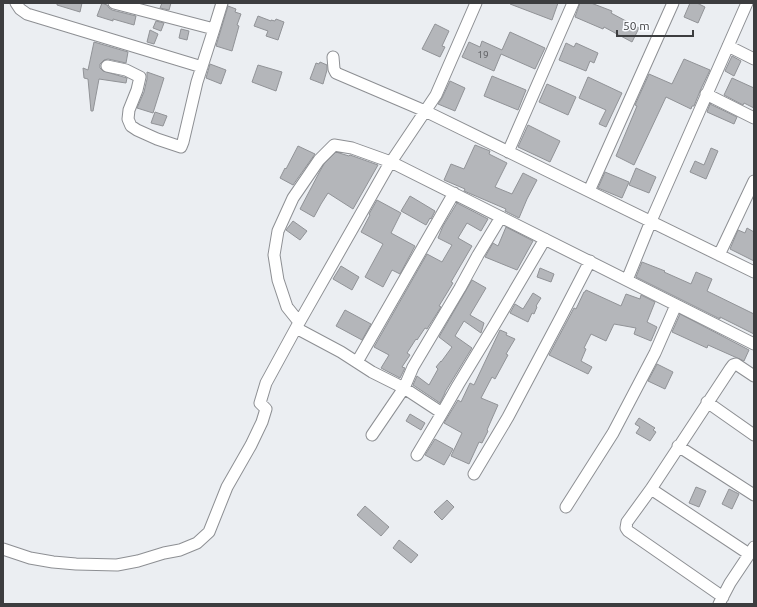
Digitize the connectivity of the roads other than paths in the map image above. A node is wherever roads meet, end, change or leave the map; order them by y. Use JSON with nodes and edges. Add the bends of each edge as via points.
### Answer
{"nodes":[{"id":1,"x":16,"y":3,"type":"edge"},
{"id":2,"x":114,"y":3,"type":"edge"},
{"id":3,"x":222,"y":3,"type":"edge"},
{"id":4,"x":476,"y":3,"type":"edge"},
{"id":5,"x":573,"y":3,"type":"edge"},
{"id":6,"x":673,"y":3,"type":"edge"},
{"id":7,"x":746,"y":3,"type":"edge"},
{"id":8,"x":214,"y":29,"type":"junction"},
{"id":9,"x":728,"y":46,"type":"junction"},
{"id":10,"x":333,"y":57,"type":"dead end"},
{"id":11,"x":754,"y":59,"type":"edge"},
{"id":12,"x":107,"y":66,"type":"dead end"},
{"id":13,"x":202,"y":67,"type":"junction"},
{"id":14,"x":706,"y":94,"type":"junction"},
{"id":15,"x":425,"y":111,"type":"junction"},
{"id":16,"x":754,"y":118,"type":"edge"},
{"id":17,"x":508,"y":152,"type":"junction"},
{"id":18,"x":391,"y":162,"type":"junction"},
{"id":19,"x":752,"y":188,"type":"edge"},
{"id":20,"x":589,"y":191,"type":"junction"},
{"id":21,"x":454,"y":194,"type":"junction"},
{"id":22,"x":501,"y":217,"type":"junction"},
{"id":23,"x":651,"y":221,"type":"junction"},
{"id":24,"x":545,"y":239,"type":"junction"},
{"id":25,"x":719,"y":255,"type":"junction"},
{"id":26,"x":590,"y":261,"type":"junction"},
{"id":27,"x":754,"y":272,"type":"edge"},
{"id":28,"x":627,"y":280,"type":"junction"},
{"id":29,"x":676,"y":305,"type":"junction"},
{"id":30,"x":298,"y":325,"type":"junction"},
{"id":31,"x":754,"y":344,"type":"edge"},
{"id":32,"x":356,"y":362,"type":"junction"},
{"id":33,"x":754,"y":376,"type":"edge"},
{"id":34,"x":404,"y":388,"type":"junction"},
{"id":35,"x":707,"y":402,"type":"junction"},
{"id":36,"x":442,"y":413,"type":"junction"},
{"id":37,"x":372,"y":435,"type":"dead end"},
{"id":38,"x":754,"y":435,"type":"edge"},
{"id":39,"x":678,"y":446,"type":"junction"},
{"id":40,"x":416,"y":455,"type":"dead end"},
{"id":41,"x":474,"y":474,"type":"dead end"},
{"id":42,"x":651,"y":489,"type":"junction"},
{"id":43,"x":754,"y":495,"type":"edge"},
{"id":44,"x":566,"y":507,"type":"dead end"},
{"id":45,"x":3,"y":549,"type":"edge"},
{"id":46,"x":752,"y":550,"type":"edge"},
{"id":47,"x":721,"y":601,"type":"edge"}],
"edges":[{"from":1,"to":13,"type":"street","via":[[26,14]]},
{"from":2,"to":8,"type":"street"},
{"from":3,"to":8,"type":"street"},
{"from":4,"to":15,"type":"street","via":[[436,95]]},
{"from":5,"to":17,"type":"street"},
{"from":6,"to":20,"type":"street"},
{"from":7,"to":9,"type":"street"},
{"from":8,"to":13,"type":"street"},
{"from":9,"to":11,"type":"street"},
{"from":9,"to":14,"type":"street"},
{"from":10,"to":15,"type":"street","via":[[336,73]]},
{"from":12,"to":13,"type":"street","via":[[126,70],[140,77],[129,110],[128,119],[131,126],[153,137],[181,146]]},
{"from":14,"to":16,"type":"street"},
{"from":14,"to":23,"type":"street"},
{"from":15,"to":17,"type":"street"},
{"from":15,"to":18,"type":"street"},
{"from":17,"to":20,"type":"street"},
{"from":18,"to":21,"type":"street"},
{"from":18,"to":30,"type":"street"},
{"from":18,"to":30,"type":"street","via":[[352,148],[334,145],[319,160],[293,198],[278,231],[274,255],[278,280],[287,307]]},
{"from":19,"to":25,"type":"street"},
{"from":20,"to":23,"type":"street"},
{"from":21,"to":22,"type":"street"},
{"from":21,"to":32,"type":"street"},
{"from":22,"to":24,"type":"street"},
{"from":22,"to":34,"type":"street","via":[[413,367]]},
{"from":23,"to":25,"type":"street"},
{"from":23,"to":28,"type":"street"},
{"from":24,"to":26,"type":"street"},
{"from":24,"to":36,"type":"street"},
{"from":25,"to":27,"type":"street"},
{"from":26,"to":28,"type":"street"},
{"from":26,"to":41,"type":"street","via":[[508,417]]},
{"from":28,"to":29,"type":"street"},
{"from":29,"to":31,"type":"street"},
{"from":29,"to":44,"type":"street","via":[[655,353],[613,433]]},
{"from":30,"to":32,"type":"street"},
{"from":30,"to":45,"type":"street","via":[[266,383],[260,403],[266,409],[262,422],[228,487],[209,532],[197,543],[180,550],[117,565],[52,562]]},
{"from":32,"to":34,"type":"street"},
{"from":33,"to":35,"type":"street","via":[[736,364],[733,365]]},
{"from":34,"to":36,"type":"street"},
{"from":34,"to":37,"type":"street"},
{"from":35,"to":38,"type":"street"},
{"from":35,"to":39,"type":"street"},
{"from":36,"to":40,"type":"street"},
{"from":39,"to":42,"type":"street"},
{"from":39,"to":43,"type":"street"},
{"from":42,"to":46,"type":"street"},
{"from":42,"to":47,"type":"street","via":[[627,522],[626,528]]},
{"from":46,"to":47,"type":"street"}]}
